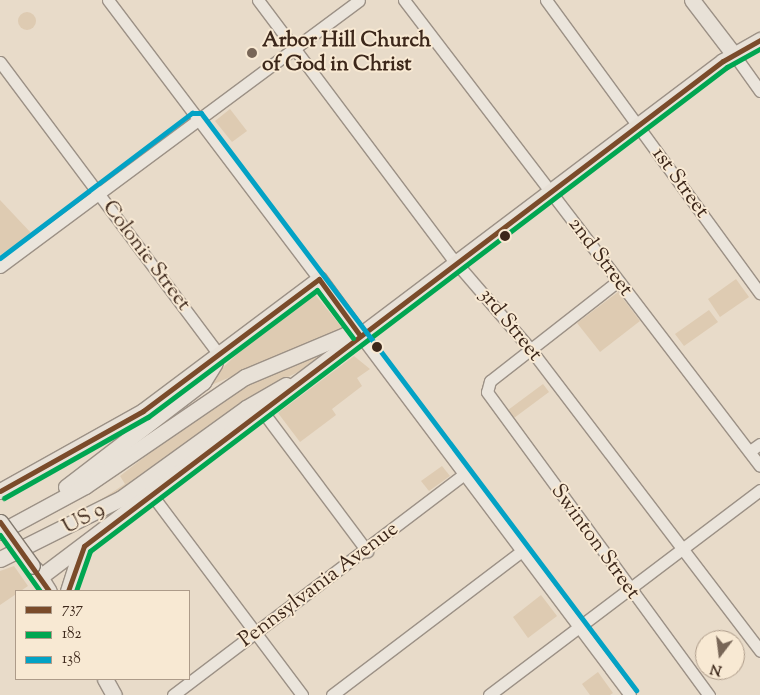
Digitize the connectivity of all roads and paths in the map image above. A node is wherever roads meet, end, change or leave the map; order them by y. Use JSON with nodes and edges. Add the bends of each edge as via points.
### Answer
{"nodes":[{"id":1,"x":108,"y":0,"type":"edge"},
{"id":2,"x":258,"y":0,"type":"edge"},
{"id":3,"x":359,"y":0,"type":"edge"},
{"id":4,"x":404,"y":0,"type":"edge"},
{"id":5,"x":546,"y":0,"type":"edge"},
{"id":6,"x":692,"y":0,"type":"edge"},
{"id":7,"x":760,"y":40,"type":"edge"},
{"id":8,"x":294,"y":48,"type":"junction"},
{"id":9,"x":735,"y":56,"type":"junction"},
{"id":10,"x":0,"y":62,"type":"edge"},
{"id":11,"x":760,"y":91,"type":"edge"},
{"id":12,"x":197,"y":119,"type":"junction"},
{"id":13,"x":639,"y":126,"type":"junction"},
{"id":14,"x":98,"y":193,"type":"junction"},
{"id":15,"x":552,"y":193,"type":"junction"},
{"id":16,"x":458,"y":264,"type":"junction"},
{"id":17,"x":0,"y":267,"type":"edge"},
{"id":18,"x":319,"y":279,"type":"junction"},
{"id":19,"x":618,"y":281,"type":"junction"},
{"id":20,"x":760,"y":293,"type":"edge"},
{"id":21,"x":359,"y":334,"type":"junction"},
{"id":22,"x":531,"y":350,"type":"junction"},
{"id":23,"x":219,"y":355,"type":"junction"},
{"id":24,"x":312,"y":372,"type":"junction"},
{"id":25,"x":263,"y":412,"type":"junction"},
{"id":26,"x":760,"y":444,"type":"edge"},
{"id":27,"x":750,"y":451,"type":"junction"},
{"id":28,"x":760,"y":466,"type":"edge"},
{"id":29,"x":464,"y":474,"type":"junction"},
{"id":30,"x":0,"y":490,"type":"edge"},
{"id":31,"x":760,"y":490,"type":"edge"},
{"id":32,"x":152,"y":495,"type":"junction"},
{"id":33,"x":0,"y":522,"type":"edge"},
{"id":34,"x":22,"y":522,"type":"junction"},
{"id":35,"x":0,"y":532,"type":"edge"},
{"id":36,"x":84,"y":546,"type":"junction"},
{"id":37,"x":684,"y":549,"type":"junction"},
{"id":38,"x":367,"y":551,"type":"junction"},
{"id":39,"x":522,"y":552,"type":"junction"},
{"id":40,"x":0,"y":560,"type":"edge"},
{"id":41,"x":36,"y":572,"type":"junction"},
{"id":42,"x":48,"y":590,"type":"edge"},
{"id":43,"x":68,"y":590,"type":"edge"},
{"id":44,"x":630,"y":590,"type":"junction"},
{"id":45,"x":580,"y":626,"type":"junction"},
{"id":46,"x":256,"y":633,"type":"junction"},
{"id":47,"x":760,"y":651,"type":"edge"},
{"id":48,"x":106,"y":680,"type":"edge"},
{"id":49,"x":114,"y":695,"type":"edge"},
{"id":50,"x":174,"y":695,"type":"edge"},
{"id":51,"x":302,"y":695,"type":"edge"},
{"id":52,"x":332,"y":695,"type":"edge"},
{"id":53,"x":489,"y":695,"type":"edge"},
{"id":54,"x":630,"y":695,"type":"edge"},
{"id":55,"x":709,"y":695,"type":"edge"}],
"edges":[{"from":1,"to":12,"type":"street"},
{"from":2,"to":8,"type":"street","name":"3rd Street"},
{"from":3,"to":8,"type":"street"},
{"from":4,"to":15,"type":"street","name":"2nd Street"},
{"from":5,"to":13,"type":"street","name":"1st Street"},
{"from":6,"to":9,"type":"main road"},
{"from":7,"to":9,"type":"main road"},
{"from":8,"to":12,"type":"street"},
{"from":8,"to":16,"type":"street","name":"3rd Street"},
{"from":9,"to":11,"type":"street"},
{"from":9,"to":13,"type":"main road","number":"US 9"},
{"from":10,"to":14,"type":"street","name":"Colonie Street"},
{"from":12,"to":14,"type":"street"},
{"from":12,"to":18,"type":"street"},
{"from":13,"to":15,"type":"main road","number":"US 9"},
{"from":13,"to":20,"type":"street","name":"1st Street"},
{"from":14,"to":17,"type":"street"},
{"from":14,"to":23,"type":"street","name":"Colonie Street"},
{"from":15,"to":16,"type":"main road","number":"US 9"},
{"from":15,"to":19,"type":"street","name":"2nd Street"},
{"from":16,"to":21,"type":"main road","number":"US 9"},
{"from":16,"to":22,"type":"street","name":"3rd Street"},
{"from":18,"to":21,"type":"main road"},
{"from":18,"to":23,"type":"main road"},
{"from":19,"to":22,"type":"street"},
{"from":19,"to":27,"type":"street","name":"2nd Street"},
{"from":21,"to":24,"type":"main road","number":"US 9","via":[[353,344]]},
{"from":21,"to":29,"type":"street"},
{"from":21,"to":34,"type":"main road","number":"US 9","via":[[346,335],[245,377],[103,474]]},
{"from":22,"to":37,"type":"street","name":"3rd Street"},
{"from":22,"to":44,"type":"street","name":"Swinton Street","via":[[488,386],[487,392]]},
{"from":23,"to":30,"type":"main road","via":[[136,415]]},
{"from":23,"to":34,"type":"main road","via":[[203,382]]},
{"from":24,"to":25,"type":"main road"},
{"from":24,"to":40,"type":"main road","name":"US 9","number":"US 9","via":[[252,404],[120,499]]},
{"from":25,"to":32,"type":"main road"},
{"from":25,"to":38,"type":"street"},
{"from":26,"to":27,"type":"street"},
{"from":27,"to":28,"type":"street","name":"2nd Street"},
{"from":29,"to":38,"type":"street","name":"Pennsylvania Avenue"},
{"from":29,"to":39,"type":"street"},
{"from":31,"to":37,"type":"street"},
{"from":32,"to":36,"type":"main road"},
{"from":32,"to":46,"type":"street"},
{"from":33,"to":41,"type":"main road","bridge":true},
{"from":34,"to":35,"type":"main road","number":"US 9"},
{"from":36,"to":41,"type":"main road"},
{"from":36,"to":43,"type":"main road","via":[[70,573]]},
{"from":37,"to":44,"type":"street"},
{"from":37,"to":47,"type":"street","name":"3rd Street"},
{"from":38,"to":46,"type":"street","name":"Pennsylvania Avenue"},
{"from":39,"to":45,"type":"street"},
{"from":39,"to":52,"type":"street"},
{"from":41,"to":42,"type":"main road"},
{"from":44,"to":45,"type":"street"},
{"from":44,"to":55,"type":"street","name":"Swinton Street"},
{"from":45,"to":53,"type":"street"},
{"from":45,"to":54,"type":"street"},
{"from":46,"to":50,"type":"street","name":"Pennsylvania Avenue"},
{"from":46,"to":51,"type":"street"},
{"from":48,"to":49,"type":"main road"}]}
